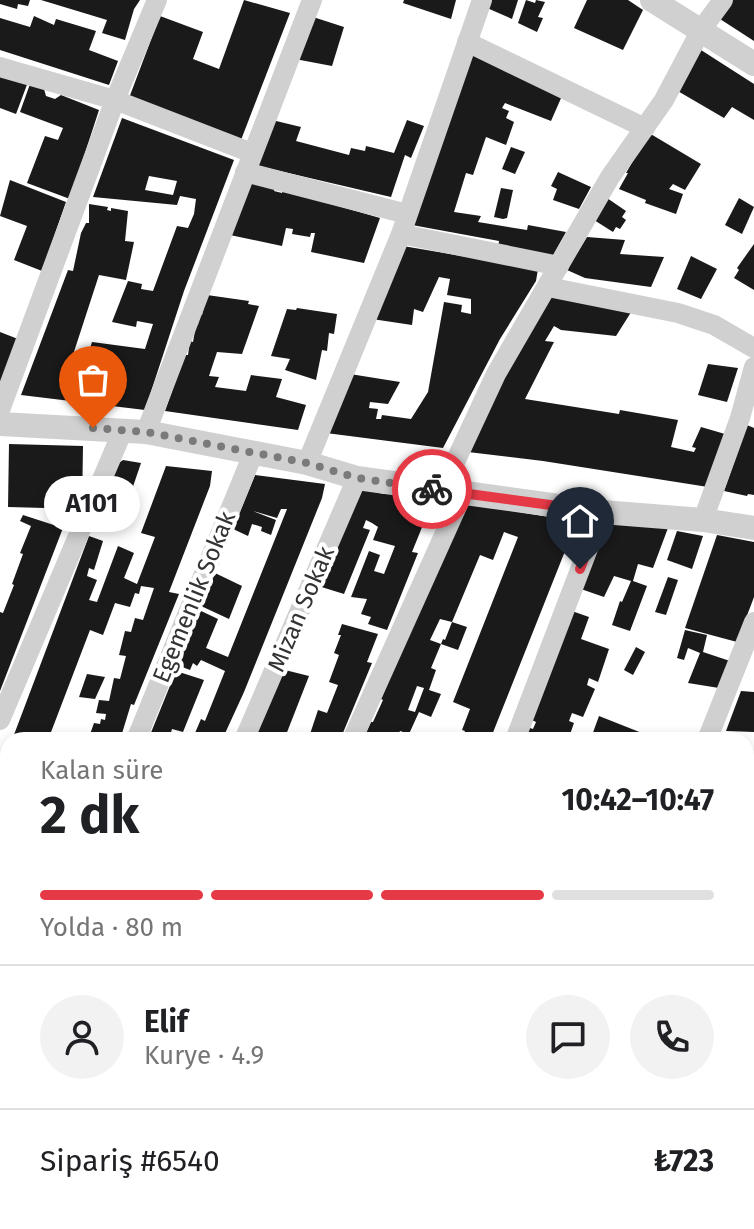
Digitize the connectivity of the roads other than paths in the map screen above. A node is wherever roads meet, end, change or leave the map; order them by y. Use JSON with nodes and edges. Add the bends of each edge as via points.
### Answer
{"nodes":[{"id":1,"x":157,"y":0,"type":"edge"},
{"id":2,"x":312,"y":0,"type":"edge"},
{"id":3,"x":482,"y":0,"type":"edge"},
{"id":4,"x":652,"y":0,"type":"edge"},
{"id":5,"x":723,"y":0,"type":"edge"},
{"id":6,"x":701,"y":30,"type":"junction"},
{"id":7,"x":467,"y":42,"type":"junction"},
{"id":8,"x":754,"y":64,"type":"edge"},
{"id":9,"x":0,"y":67,"type":"edge"},
{"id":10,"x":115,"y":100,"type":"junction"},
{"id":11,"x":645,"y":128,"type":"junction"},
{"id":12,"x":248,"y":163,"type":"junction"},
{"id":13,"x":407,"y":214,"type":"junction"},
{"id":14,"x":401,"y":234,"type":"junction"},
{"id":15,"x":559,"y":266,"type":"junction"},
{"id":16,"x":548,"y":287,"type":"junction"},
{"id":17,"x":754,"y":348,"type":"edge"},
{"id":18,"x":754,"y":367,"type":"edge"},
{"id":19,"x":0,"y":410,"type":"edge"},
{"id":20,"x":0,"y":424,"type":"edge"},
{"id":21,"x":135,"y":431,"type":"junction"},
{"id":22,"x":253,"y":454,"type":"junction"},
{"id":23,"x":307,"y":463,"type":"junction"},
{"id":24,"x":357,"y":478,"type":"junction"},
{"id":25,"x":452,"y":492,"type":"junction"},
{"id":26,"x":602,"y":512,"type":"junction"},
{"id":27,"x":703,"y":520,"type":"junction"},
{"id":28,"x":754,"y":528,"type":"edge"},
{"id":29,"x":754,"y":622,"type":"edge"},
{"id":30,"x":0,"y":720,"type":"edge"},
{"id":31,"x":139,"y":732,"type":"edge"},
{"id":32,"x":247,"y":732,"type":"edge"},
{"id":33,"x":355,"y":732,"type":"edge"},
{"id":34,"x":518,"y":732,"type":"edge"},
{"id":35,"x":710,"y":732,"type":"edge"}],
"edges":[{"from":1,"to":10,"type":"street"},
{"from":2,"to":12,"type":"street"},
{"from":3,"to":7,"type":"street"},
{"from":4,"to":6,"type":"street"},
{"from":5,"to":6,"type":"street"},
{"from":6,"to":8,"type":"street"},
{"from":6,"to":11,"type":"street"},
{"from":7,"to":11,"type":"street"},
{"from":7,"to":13,"type":"street"},
{"from":9,"to":10,"type":"street"},
{"from":10,"to":12,"type":"street"},
{"from":10,"to":19,"type":"street"},
{"from":11,"to":15,"type":"street"},
{"from":12,"to":13,"type":"street"},
{"from":12,"to":21,"type":"street"},
{"from":13,"to":14,"type":"street"},
{"from":14,"to":15,"type":"street"},
{"from":14,"to":23,"type":"street"},
{"from":15,"to":16,"type":"street"},
{"from":16,"to":17,"type":"street","via":[[678,313],[714,325]]},
{"from":16,"to":25,"type":"street","via":[[496,374]]},
{"from":18,"to":27,"type":"street"},
{"from":20,"to":21,"type":"street"},
{"from":21,"to":22,"type":"street"},
{"from":21,"to":30,"type":"street"},
{"from":22,"to":23,"type":"street"},
{"from":22,"to":31,"type":"street","name":"Egemenlik Sokak"},
{"from":23,"to":24,"type":"street"},
{"from":24,"to":25,"type":"street"},
{"from":24,"to":32,"type":"street","name":"Mizan Sokak"},
{"from":25,"to":26,"type":"street"},
{"from":25,"to":33,"type":"street"},
{"from":26,"to":27,"type":"street"},
{"from":26,"to":34,"type":"street"},
{"from":27,"to":28,"type":"street"},
{"from":29,"to":35,"type":"street"}]}
